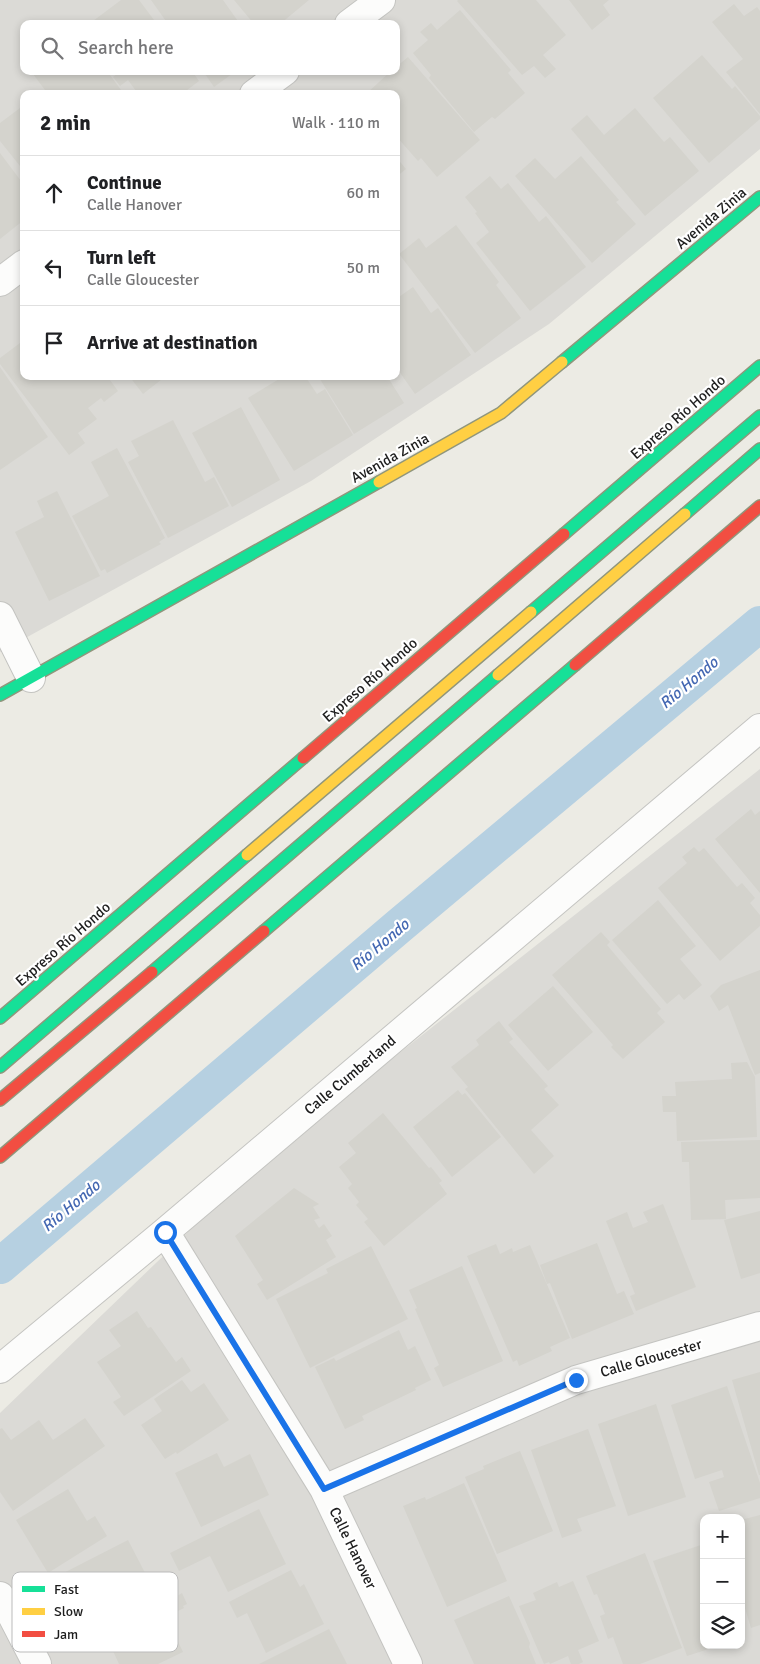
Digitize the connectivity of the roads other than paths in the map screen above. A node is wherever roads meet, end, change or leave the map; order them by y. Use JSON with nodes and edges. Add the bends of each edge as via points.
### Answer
{"nodes":[{"id":1,"x":381,"y":0,"type":"edge"},
{"id":2,"x":354,"y":20,"type":"edge"},
{"id":3,"x":280,"y":75,"type":"edge"},
{"id":4,"x":259,"y":90,"type":"edge"},
{"id":5,"x":760,"y":197,"type":"edge"},
{"id":6,"x":20,"y":267,"type":"edge"},
{"id":7,"x":0,"y":282,"type":"edge"},
{"id":8,"x":760,"y":366,"type":"edge"},
{"id":9,"x":760,"y":416,"type":"edge"},
{"id":10,"x":760,"y":449,"type":"edge"},
{"id":11,"x":760,"y":506,"type":"edge"},
{"id":12,"x":0,"y":616,"type":"edge"},
{"id":13,"x":31,"y":678,"type":"junction"},
{"id":14,"x":0,"y":695,"type":"edge"},
{"id":15,"x":760,"y":728,"type":"edge"},
{"id":16,"x":0,"y":1018,"type":"edge"},
{"id":17,"x":0,"y":1067,"type":"edge"},
{"id":18,"x":0,"y":1100,"type":"edge"},
{"id":19,"x":0,"y":1157,"type":"edge"},
{"id":20,"x":165,"y":1232,"type":"junction"},
{"id":21,"x":760,"y":1326,"type":"edge"},
{"id":22,"x":0,"y":1369,"type":"edge"},
{"id":23,"x":324,"y":1489,"type":"junction"},
{"id":24,"x":0,"y":1596,"type":"edge"},
{"id":25,"x":12,"y":1618,"type":"edge"},
{"id":26,"x":30,"y":1652,"type":"edge"},
{"id":27,"x":37,"y":1664,"type":"edge"},
{"id":28,"x":408,"y":1664,"type":"edge"}],
"edges":[{"from":1,"to":2,"type":"street"},
{"from":3,"to":4,"type":"street"},
{"from":5,"to":13,"type":"main road","name":"Avenida Zinia","via":[[501,412]]},
{"from":6,"to":7,"type":"street"},
{"from":8,"to":16,"type":"main road","name":"Expreso Río Hondo"},
{"from":9,"to":17,"type":"main road"},
{"from":10,"to":18,"type":"main road"},
{"from":11,"to":19,"type":"main road"},
{"from":12,"to":13,"type":"street"},
{"from":13,"to":14,"type":"main road","name":"Avenida Zinia"},
{"from":15,"to":20,"type":"street","name":"Calle Cumberland"},
{"from":20,"to":22,"type":"street","name":"Calle Cumberland"},
{"from":20,"to":23,"type":"street","name":"Calle Hanover"},
{"from":21,"to":23,"type":"street","name":"Calle Gloucester","via":[[576,1380]]},
{"from":23,"to":28,"type":"street","name":"Calle Hanover"},
{"from":24,"to":25,"type":"street"},
{"from":26,"to":27,"type":"street"}]}
